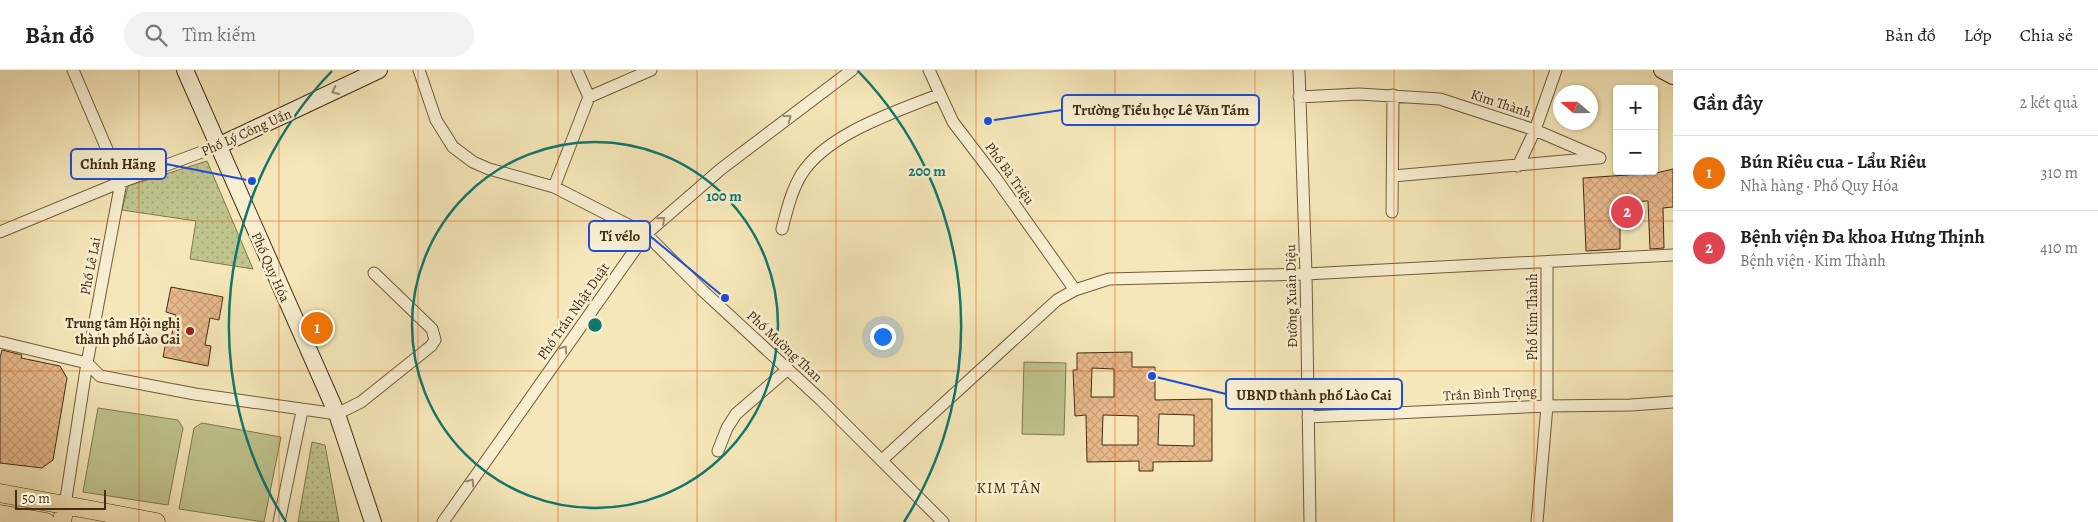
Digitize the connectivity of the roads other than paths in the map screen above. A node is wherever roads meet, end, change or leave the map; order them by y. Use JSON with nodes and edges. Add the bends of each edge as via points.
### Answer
{"nodes":[{"id":1,"x":73,"y":70,"type":"edge"},
{"id":2,"x":185,"y":70,"type":"edge"},
{"id":3,"x":379,"y":70,"type":"edge"},
{"id":4,"x":419,"y":70,"type":"edge"},
{"id":5,"x":577,"y":70,"type":"edge"},
{"id":6,"x":651,"y":70,"type":"edge"},
{"id":7,"x":852,"y":70,"type":"edge"},
{"id":8,"x":929,"y":70,"type":"edge"},
{"id":9,"x":1299,"y":70,"type":"edge"},
{"id":10,"x":1556,"y":70,"type":"edge"},
{"id":11,"x":1662,"y":70,"type":"edge"},
{"id":12,"x":1673,"y":76,"type":"edge"},
{"id":13,"x":940,"y":94,"type":"junction"},
{"id":14,"x":1393,"y":95,"type":"junction"},
{"id":15,"x":589,"y":97,"type":"junction"},
{"id":16,"x":1299,"y":97,"type":"junction"},
{"id":17,"x":1535,"y":130,"type":"junction"},
{"id":18,"x":218,"y":146,"type":"junction"},
{"id":19,"x":1518,"y":166,"type":"junction"},
{"id":20,"x":1393,"y":176,"type":"junction"},
{"id":21,"x":121,"y":182,"type":"junction"},
{"id":22,"x":554,"y":187,"type":"junction"},
{"id":23,"x":1392,"y":212,"type":"dead end"},
{"id":24,"x":782,"y":229,"type":"dead end"},
{"id":25,"x":0,"y":232,"type":"edge"},
{"id":26,"x":646,"y":234,"type":"junction"},
{"id":27,"x":1673,"y":255,"type":"edge"},
{"id":28,"x":1546,"y":262,"type":"junction"},
{"id":29,"x":374,"y":273,"type":"dead end"},
{"id":30,"x":1306,"y":274,"type":"junction"},
{"id":31,"x":1075,"y":290,"type":"junction"},
{"id":32,"x":0,"y":342,"type":"edge"},
{"id":33,"x":87,"y":363,"type":"junction"},
{"id":34,"x":788,"y":369,"type":"junction"},
{"id":35,"x":1673,"y":402,"type":"edge"},
{"id":36,"x":1547,"y":406,"type":"junction"},
{"id":37,"x":302,"y":410,"type":"junction"},
{"id":38,"x":337,"y":414,"type":"junction"},
{"id":39,"x":1308,"y":417,"type":"junction"},
{"id":40,"x":718,"y":451,"type":"dead end"},
{"id":41,"x":882,"y":460,"type":"junction"},
{"id":42,"x":0,"y":493,"type":"edge"},
{"id":43,"x":64,"y":513,"type":"edge"},
{"id":44,"x":0,"y":514,"type":"edge"},
{"id":45,"x":46,"y":522,"type":"edge"},
{"id":46,"x":156,"y":522,"type":"edge"},
{"id":47,"x":279,"y":522,"type":"edge"},
{"id":48,"x":373,"y":522,"type":"edge"},
{"id":49,"x":443,"y":522,"type":"edge"},
{"id":50,"x":943,"y":522,"type":"edge"},
{"id":51,"x":1310,"y":522,"type":"edge"},
{"id":52,"x":1537,"y":522,"type":"edge"}],
"edges":[{"from":1,"to":21,"type":"street"},
{"from":2,"to":18,"type":"street","name":"Phố Quy Hóa"},
{"from":3,"to":18,"type":"street","name":"Phố Lý Công Uẩn","one_way":true},
{"from":4,"to":22,"type":"street","name":"Phố Mường Than","via":[[436,120],[454,147],[473,162],[489,169]]},
{"from":5,"to":15,"type":"street"},
{"from":6,"to":15,"type":"street"},
{"from":26,"to":7,"type":"street","name":"Phố Trần Nhật Duật","one_way":true,"via":[[721,169]]},
{"from":8,"to":13,"type":"street","name":"Phố Bà Triệu"},
{"from":9,"to":16,"type":"street","name":"Đường Xuân Diệu"},
{"from":10,"to":17,"type":"street"},
{"from":11,"to":12,"type":"street"},
{"from":13,"to":24,"type":"street","via":[[882,118],[821,152],[802,174],[791,195]]},
{"from":13,"to":31,"type":"street","name":"Phố Bà Triệu","via":[[953,122]]},
{"from":14,"to":16,"type":"street","name":"Kim Thành"},
{"from":14,"to":17,"type":"street","name":"Kim Thành","via":[[1440,99]]},
{"from":14,"to":20,"type":"street"},
{"from":15,"to":22,"type":"street"},
{"from":16,"to":30,"type":"street","name":"Đường Xuân Diệu"},
{"from":17,"to":19,"type":"street"},
{"from":17,"to":19,"type":"street","name":"Kim Thành","via":[[1600,158]]},
{"from":18,"to":21,"type":"street","name":"Phố Lý Công Uẩn"},
{"from":18,"to":38,"type":"street","name":"Phố Quy Hóa"},
{"from":19,"to":20,"type":"street"},
{"from":20,"to":23,"type":"street"},
{"from":21,"to":25,"type":"street","name":"Phố Lý Công Uẩn"},
{"from":21,"to":33,"type":"street","name":"Phố Lê Lai"},
{"from":22,"to":26,"type":"street","name":"Phố Mường Than"},
{"from":26,"to":34,"type":"street","name":"Phố Mường Than"},
{"from":49,"to":26,"type":"street","name":"Phố Trần Nhật Duật","one_way":true},
{"from":27,"to":28,"type":"street"},
{"from":28,"to":30,"type":"street"},
{"from":28,"to":36,"type":"street","name":"Phố Kim Thành"},
{"from":29,"to":38,"type":"street","via":[[432,329],[434,340],[431,346],[361,402]]},
{"from":30,"to":31,"type":"street","via":[[1109,279]]},
{"from":30,"to":39,"type":"street","name":"Đường Xuân Diệu"},
{"from":31,"to":41,"type":"street","via":[[1057,300]]},
{"from":32,"to":33,"type":"street"},
{"from":33,"to":37,"type":"street","via":[[100,376]]},
{"from":33,"to":43,"type":"street","name":"Phố Lê Lai"},
{"from":34,"to":40,"type":"street","via":[[736,414]]},
{"from":34,"to":41,"type":"street","name":"Phố Mường Than"},
{"from":35,"to":36,"type":"street","name":"Trần Bình Trọng"},
{"from":36,"to":39,"type":"street","name":"Trần Bình Trọng"},
{"from":36,"to":52,"type":"street","name":"Phố Kim Thành"},
{"from":37,"to":38,"type":"street"},
{"from":37,"to":47,"type":"street"},
{"from":38,"to":48,"type":"street","name":"Phố Quy Hóa"},
{"from":39,"to":51,"type":"street","name":"Đường Xuân Diệu"},
{"from":41,"to":50,"type":"street","name":"Phố Mường Than"},
{"from":42,"to":43,"type":"main road"},
{"from":43,"to":46,"type":"main road"},
{"from":44,"to":45,"type":"main road"}]}
